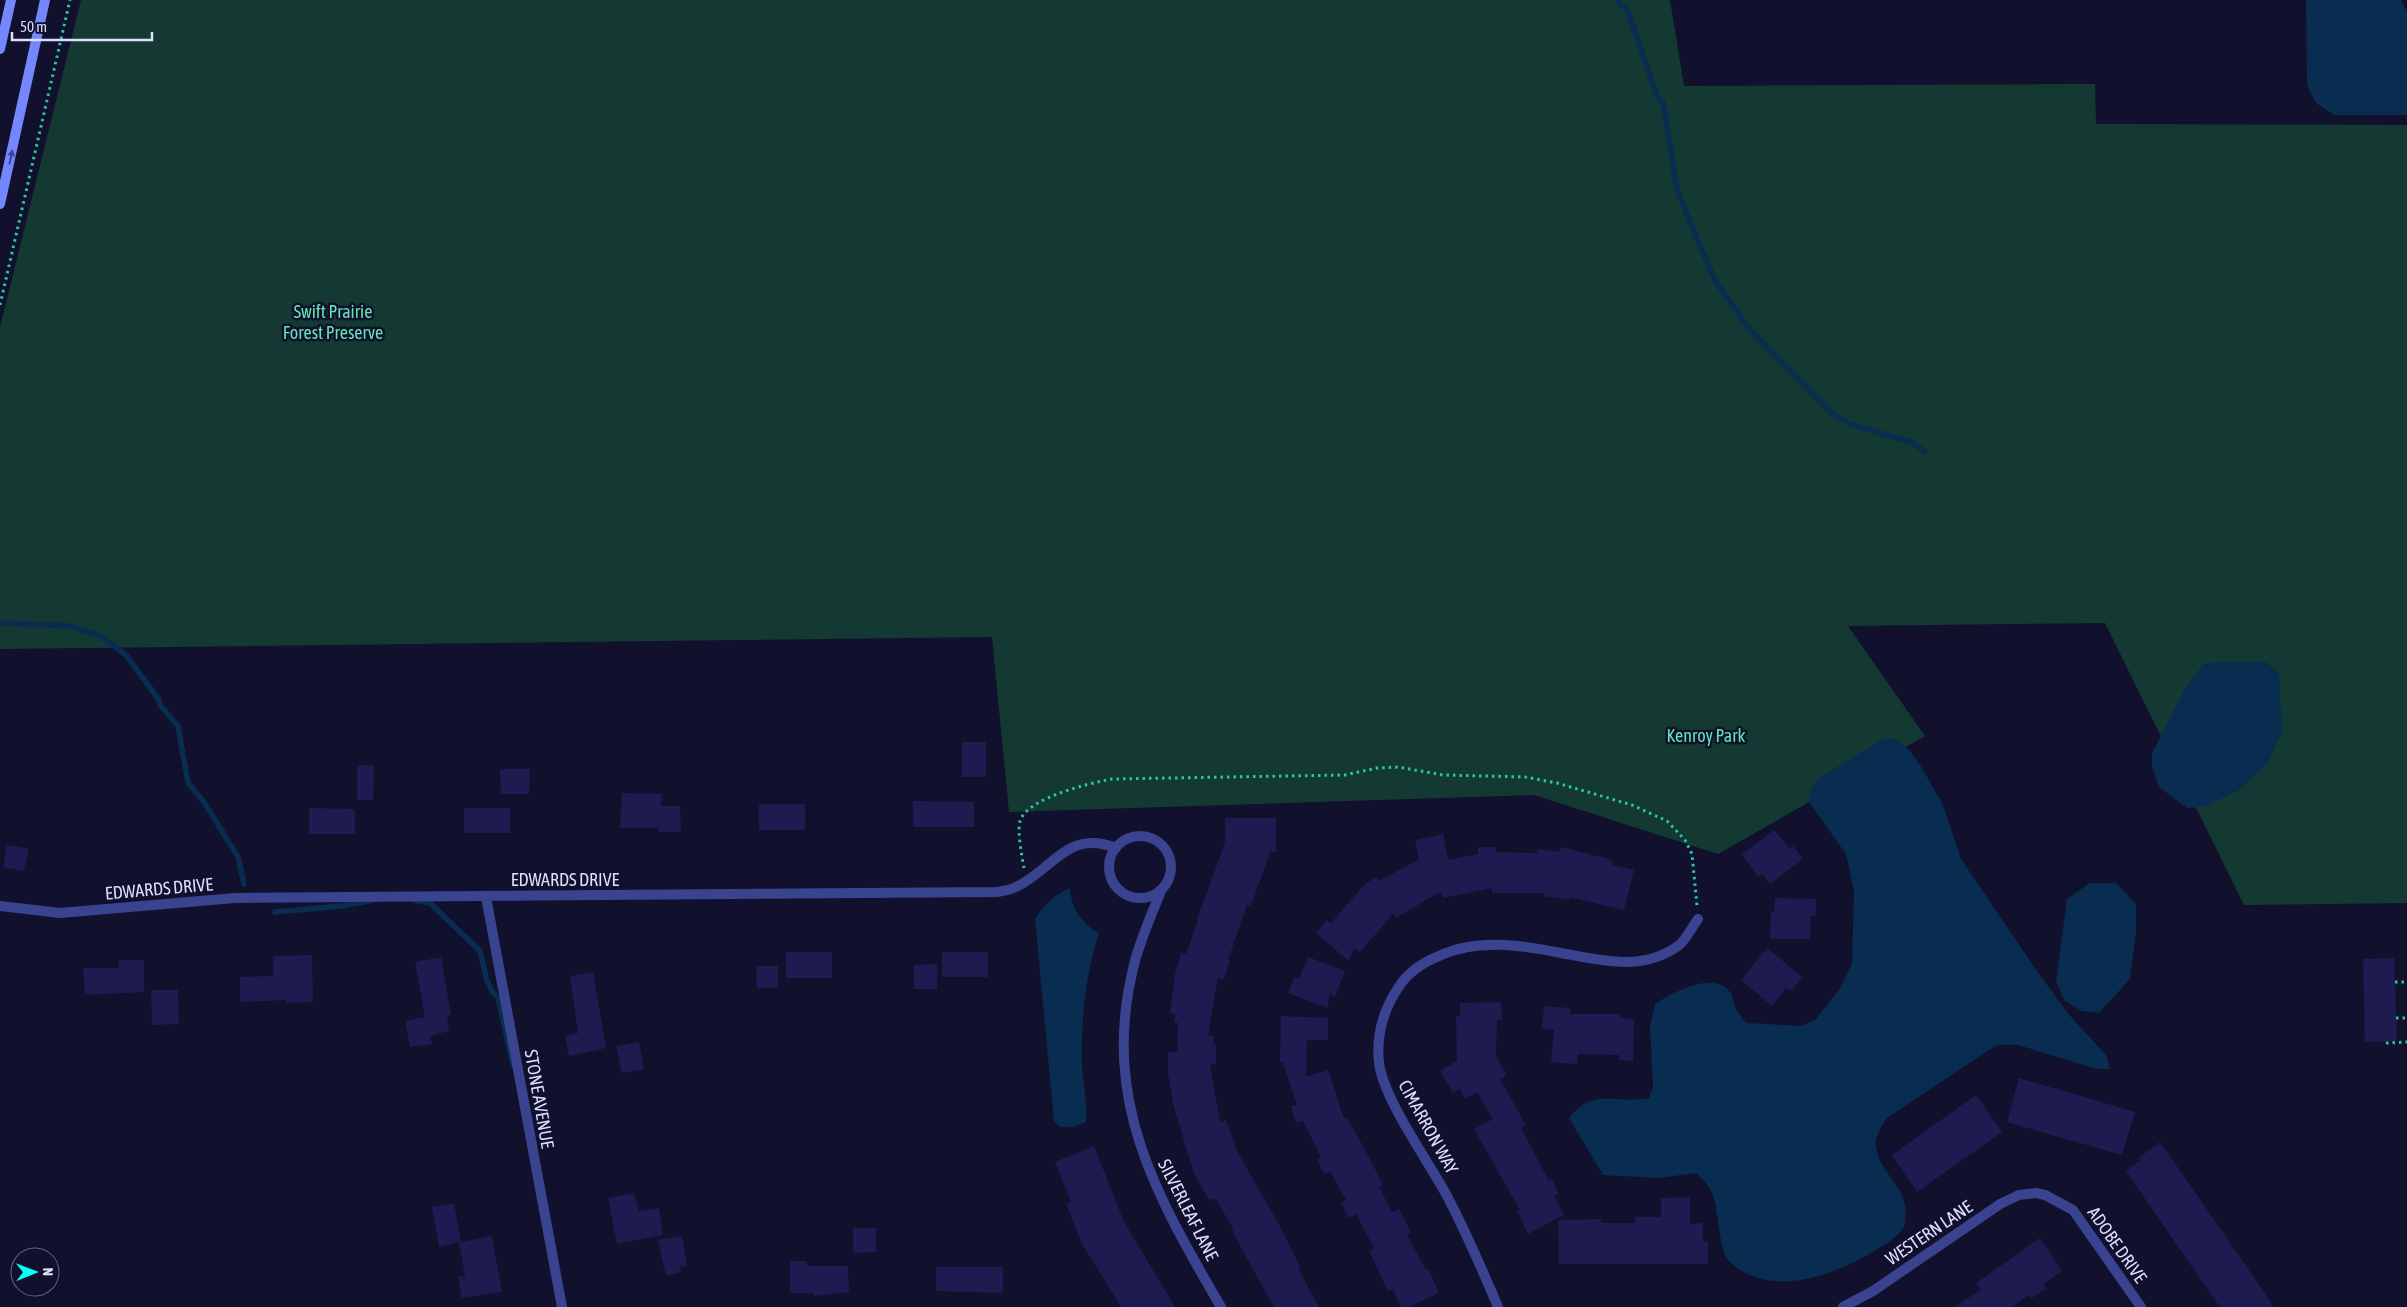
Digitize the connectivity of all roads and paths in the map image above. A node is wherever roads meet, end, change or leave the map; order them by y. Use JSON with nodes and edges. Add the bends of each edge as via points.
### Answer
{"nodes":[{"id":1,"x":11,"y":0,"type":"edge"},
{"id":2,"x":45,"y":0,"type":"edge"},
{"id":3,"x":70,"y":0,"type":"edge"},
{"id":4,"x":0,"y":49,"type":"edge"},
{"id":5,"x":0,"y":204,"type":"edge"},
{"id":6,"x":0,"y":305,"type":"edge"},
{"id":7,"x":1116,"y":848,"type":"junction"},
{"id":8,"x":1023,"y":864,"type":"dead end"},
{"id":9,"x":1161,"y":890,"type":"junction"},
{"id":10,"x":486,"y":897,"type":"junction"},
{"id":11,"x":0,"y":906,"type":"edge"},
{"id":12,"x":1698,"y":919,"type":"joint"},
{"id":13,"x":2395,"y":982,"type":"dead end"},
{"id":14,"x":2407,"y":982,"type":"edge"},
{"id":15,"x":2396,"y":1018,"type":"dead end"},
{"id":16,"x":2407,"y":1018,"type":"edge"},
{"id":17,"x":2407,"y":1042,"type":"edge"},
{"id":18,"x":2386,"y":1043,"type":"dead end"},
{"id":19,"x":2036,"y":1193,"type":"joint"},
{"id":20,"x":562,"y":1307,"type":"edge"},
{"id":21,"x":1221,"y":1307,"type":"edge"},
{"id":22,"x":1498,"y":1307,"type":"edge"},
{"id":23,"x":1842,"y":1307,"type":"edge"},
{"id":24,"x":2141,"y":1307,"type":"edge"}],
"edges":[{"from":1,"to":4,"type":"main road"},
{"from":5,"to":2,"type":"main road","one_way":true},
{"from":3,"to":6,"type":"path"},
{"from":7,"to":9,"type":"street","via":[[1109,866],[1117,888],[1127,896],[1139,898],[1150,897]]},
{"from":7,"to":9,"type":"street","name":"SILVERLEAF LANE","via":[[1129,838],[1141,836],[1163,846],[1171,869]]},
{"from":7,"to":10,"type":"street","name":"EDWARDS DRIVE","via":[[1088,842],[1069,848],[1016,888],[997,892]]},
{"from":8,"to":12,"type":"path","via":[[1020,822],[1028,808],[1086,784],[1112,779],[1345,775],[1398,767],[1443,775],[1525,777],[1557,782],[1632,805],[1667,821],[1686,840],[1692,854]]},
{"from":9,"to":21,"type":"street","name":"SILVERLEAF LANE","via":[[1133,969],[1127,1004],[1124,1058],[1128,1090],[1145,1162],[1171,1219]]},
{"from":10,"to":11,"type":"street","name":"EDWARDS DRIVE","via":[[235,898],[69,913]]},
{"from":10,"to":20,"type":"street","name":"STONE AVENUE"},
{"from":12,"to":22,"type":"street","name":"CIMARRON WAY","via":[[1678,945],[1634,961],[1600,962],[1528,947],[1465,947],[1447,952],[1415,970],[1393,997],[1380,1030],[1378,1046],[1382,1076],[1446,1195]]},
{"from":13,"to":14,"type":"path"},
{"from":15,"to":16,"type":"path"},
{"from":17,"to":18,"type":"path"},
{"from":19,"to":23,"type":"street","name":"WESTERN LANE","via":[[2019,1195],[2000,1204],[1873,1291]]},
{"from":19,"to":24,"type":"street","name":"ADOBE DRIVE","via":[[2074,1210]]}]}
